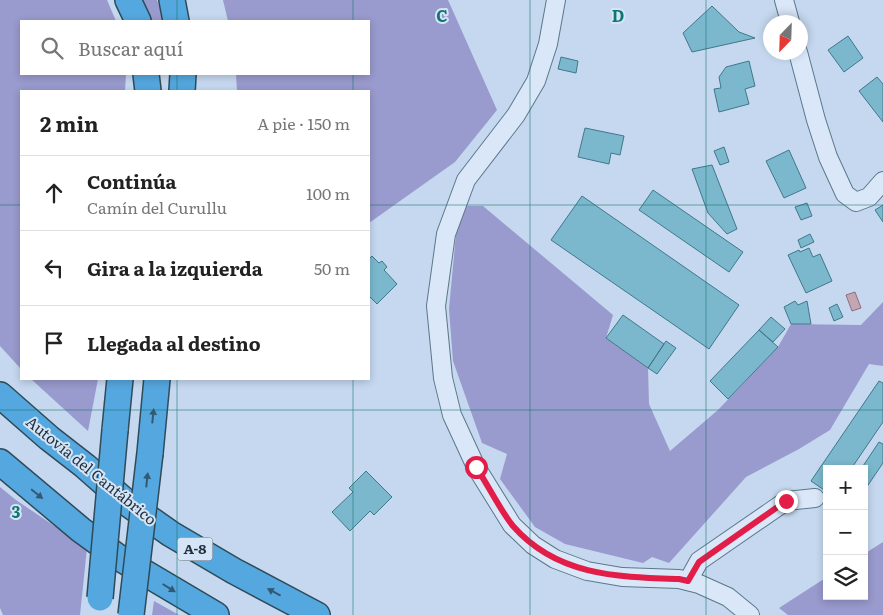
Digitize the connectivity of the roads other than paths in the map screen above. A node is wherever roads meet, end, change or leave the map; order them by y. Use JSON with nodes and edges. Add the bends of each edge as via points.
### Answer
{"nodes":[{"id":1,"x":128,"y":0,"type":"edge"},
{"id":2,"x":172,"y":0,"type":"edge"},
{"id":3,"x":556,"y":0,"type":"edge"},
{"id":4,"x":784,"y":0,"type":"edge"},
{"id":5,"x":788,"y":15,"type":"edge"},
{"id":6,"x":138,"y":20,"type":"edge"},
{"id":7,"x":176,"y":20,"type":"edge"},
{"id":8,"x":800,"y":60,"type":"edge"},
{"id":9,"x":146,"y":75,"type":"edge"},
{"id":10,"x":182,"y":75,"type":"edge"},
{"id":11,"x":148,"y":90,"type":"edge"},
{"id":12,"x":182,"y":90,"type":"edge"},
{"id":13,"x":883,"y":181,"type":"edge"},
{"id":14,"x":0,"y":375,"type":"edge"},
{"id":15,"x":120,"y":380,"type":"edge"},
{"id":16,"x":157,"y":380,"type":"edge"},
{"id":17,"x":0,"y":395,"type":"edge"},
{"id":18,"x":0,"y":462,"type":"edge"},
{"id":19,"x":85,"y":466,"type":"junction"},
{"id":20,"x":815,"y":498,"type":"dead end"},
{"id":21,"x":688,"y":581,"type":"junction"},
{"id":22,"x":99,"y":606,"type":"edge"},
{"id":23,"x":132,"y":615,"type":"edge"},
{"id":24,"x":216,"y":615,"type":"edge"},
{"id":25,"x":317,"y":615,"type":"edge"},
{"id":26,"x":750,"y":615,"type":"edge"}],
"edges":[{"from":1,"to":6,"type":"highway"},
{"from":2,"to":7,"type":"highway"},
{"from":3,"to":21,"type":"street","via":[[548,44],[536,82],[516,115],[466,180],[446,234],[436,306],[443,378],[452,415],[476,467],[512,524],[533,545],[555,559],[587,571],[622,577]]},
{"from":4,"to":5,"type":"street"},
{"from":8,"to":13,"type":"street","via":[[828,156],[845,194],[856,202],[869,197]]},
{"from":9,"to":11,"type":"highway"},
{"from":10,"to":12,"type":"highway"},
{"from":14,"to":19,"type":"highway"},
{"from":15,"to":22,"type":"highway","bridge":true},
{"from":23,"to":16,"type":"highway","one_way":true,"bridge":true},
{"from":17,"to":19,"type":"highway","name":"Autovía del Cantábrico","number":"A-8"},
{"from":18,"to":24,"type":"highway","one_way":true,"via":[[118,557]]},
{"from":25,"to":19,"type":"highway","name":"Autovía del Cantábrico","number":"A-8","one_way":true,"via":[[171,534],[127,503]]},
{"from":20,"to":21,"type":"street","via":[[786,501],[699,562]]},
{"from":21,"to":26,"type":"street","via":[[728,597]]}]}
